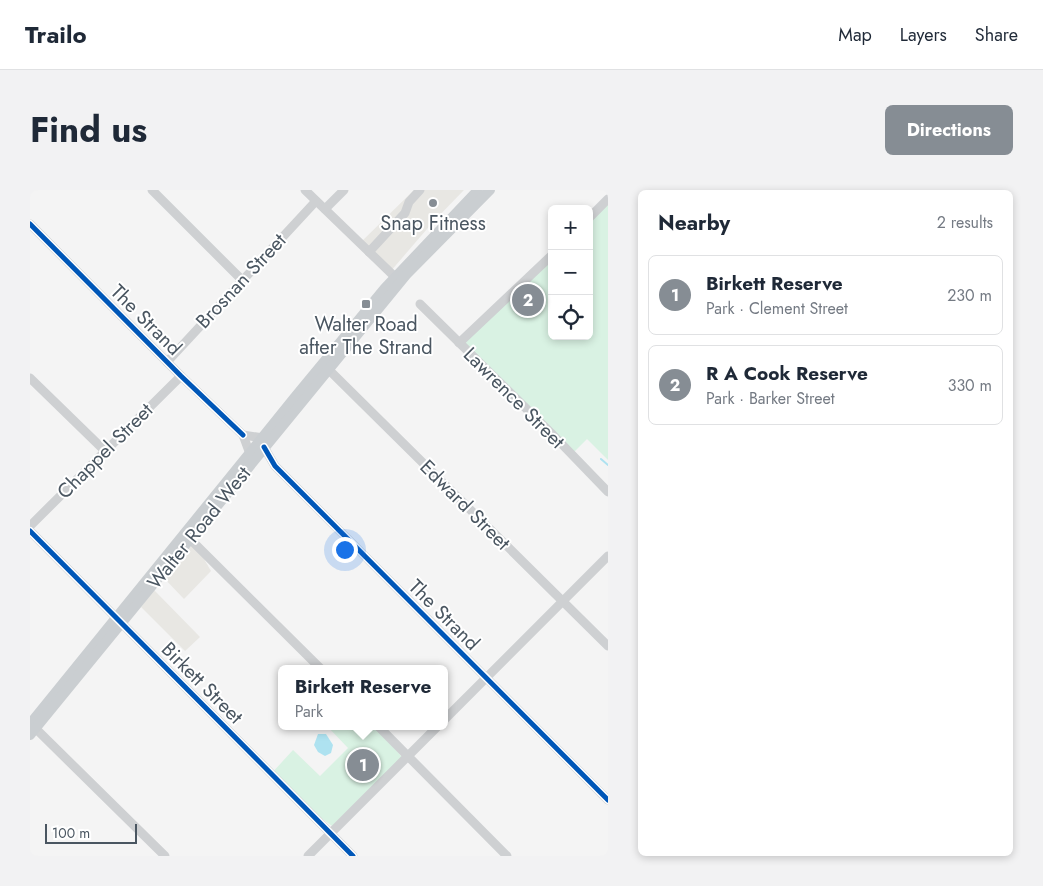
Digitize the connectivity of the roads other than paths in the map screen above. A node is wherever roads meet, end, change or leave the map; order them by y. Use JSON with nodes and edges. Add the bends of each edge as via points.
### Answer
{"nodes":[{"id":1,"x":152,"y":190,"type":"edge"},
{"id":2,"x":305,"y":190,"type":"edge"},
{"id":3,"x":344,"y":190,"type":"edge"},
{"id":4,"x":420,"y":190,"type":"edge"},
{"id":5,"x":477,"y":190,"type":"edge"},
{"id":6,"x":490,"y":190,"type":"edge"},
{"id":7,"x":608,"y":199,"type":"edge"},
{"id":8,"x":316,"y":201,"type":"junction"},
{"id":9,"x":325,"y":209,"type":"junction"},
{"id":10,"x":593,"y":214,"type":"edge"},
{"id":11,"x":30,"y":224,"type":"edge"},
{"id":12,"x":369,"y":252,"type":"junction"},
{"id":13,"x":548,"y":258,"type":"edge"},
{"id":14,"x":395,"y":277,"type":"junction"},
{"id":15,"x":242,"y":280,"type":"junction"},
{"id":16,"x":420,"y":304,"type":"dead end"},
{"id":17,"x":459,"y":343,"type":"junction"},
{"id":18,"x":167,"y":362,"type":"junction"},
{"id":19,"x":325,"y":366,"type":"junction"},
{"id":20,"x":181,"y":376,"type":"junction"},
{"id":21,"x":30,"y":378,"type":"edge"},
{"id":22,"x":243,"y":435,"type":"junction"},
{"id":23,"x":263,"y":443,"type":"junction"},
{"id":24,"x":105,"y":451,"type":"junction"},
{"id":25,"x":252,"y":457,"type":"junction"},
{"id":26,"x":275,"y":466,"type":"junction"},
{"id":27,"x":608,"y":492,"type":"edge"},
{"id":28,"x":30,"y":526,"type":"edge"},
{"id":29,"x":187,"y":536,"type":"junction"},
{"id":30,"x":32,"y":538,"type":"edge"},
{"id":31,"x":608,"y":556,"type":"edge"},
{"id":32,"x":563,"y":601,"type":"junction"},
{"id":33,"x":119,"y":621,"type":"junction"},
{"id":34,"x":608,"y":646,"type":"edge"},
{"id":35,"x":317,"y":665,"type":"edge"},
{"id":36,"x":486,"y":679,"type":"junction"},
{"id":37,"x":448,"y":716,"type":"edge"},
{"id":38,"x":31,"y":728,"type":"edge"},
{"id":39,"x":382,"y":730,"type":"edge"},
{"id":40,"x":434,"y":730,"type":"edge"},
{"id":41,"x":408,"y":756,"type":"junction"},
{"id":42,"x":608,"y":800,"type":"edge"},
{"id":43,"x":330,"y":834,"type":"junction"},
{"id":44,"x":165,"y":856,"type":"edge"},
{"id":45,"x":308,"y":856,"type":"edge"},
{"id":46,"x":353,"y":856,"type":"edge"},
{"id":47,"x":506,"y":856,"type":"edge"}],
"edges":[{"from":1,"to":15,"type":"street"},
{"from":2,"to":8,"type":"street"},
{"from":3,"to":9,"type":"street"},
{"from":4,"to":12,"type":"street","via":[[408,202],[405,213]]},
{"from":5,"to":14,"type":"main road","name":"Walter Road West"},
{"from":6,"to":19,"type":"main road","name":"Walter Road West","via":[[406,275]]},
{"from":7,"to":10,"type":"street"},
{"from":8,"to":9,"type":"street"},
{"from":8,"to":15,"type":"street","name":"Brosnan Street"},
{"from":9,"to":12,"type":"street"},
{"from":11,"to":18,"type":"street","name":"The Strand"},
{"from":12,"to":14,"type":"street"},
{"from":13,"to":17,"type":"street"},
{"from":14,"to":19,"type":"main road","name":"Walter Road West"},
{"from":15,"to":18,"type":"street","name":"Brosnan Street"},
{"from":16,"to":17,"type":"street","name":"Lawrence Street"},
{"from":17,"to":27,"type":"street","name":"Lawrence Street"},
{"from":18,"to":20,"type":"street","name":"The Strand"},
{"from":19,"to":23,"type":"main road","name":"Walter Road West"},
{"from":19,"to":32,"type":"street","name":"Edward Street"},
{"from":20,"to":22,"type":"street","name":"The Strand"},
{"from":20,"to":24,"type":"street","name":"Chappel Street"},
{"from":21,"to":24,"type":"street"},
{"from":22,"to":23,"type":"street"},
{"from":22,"to":25,"type":"street","name":"The Strand"},
{"from":23,"to":25,"type":"main road","name":"Walter Road West"},
{"from":23,"to":26,"type":"street","name":"The Strand"},
{"from":24,"to":28,"type":"street","name":"Chappel Street"},
{"from":25,"to":26,"type":"street","name":"The Strand"},
{"from":25,"to":29,"type":"main road","name":"Walter Road West"},
{"from":26,"to":36,"type":"street","name":"The Strand"},
{"from":29,"to":33,"type":"main road","name":"Walter Road West"},
{"from":29,"to":35,"type":"street"},
{"from":30,"to":33,"type":"street","name":"Birkett Street"},
{"from":31,"to":32,"type":"street"},
{"from":32,"to":34,"type":"street","name":"Edward Street"},
{"from":32,"to":36,"type":"street"},
{"from":33,"to":38,"type":"main road","name":"Walter Road West"},
{"from":33,"to":43,"type":"street","name":"Birkett Street"},
{"from":36,"to":37,"type":"street"},
{"from":36,"to":42,"type":"street","name":"The Strand"},
{"from":38,"to":44,"type":"street"},
{"from":39,"to":41,"type":"street"},
{"from":40,"to":41,"type":"street"},
{"from":41,"to":43,"type":"street"},
{"from":41,"to":47,"type":"street"},
{"from":43,"to":45,"type":"street"},
{"from":43,"to":46,"type":"street","name":"Birkett Street"}]}
